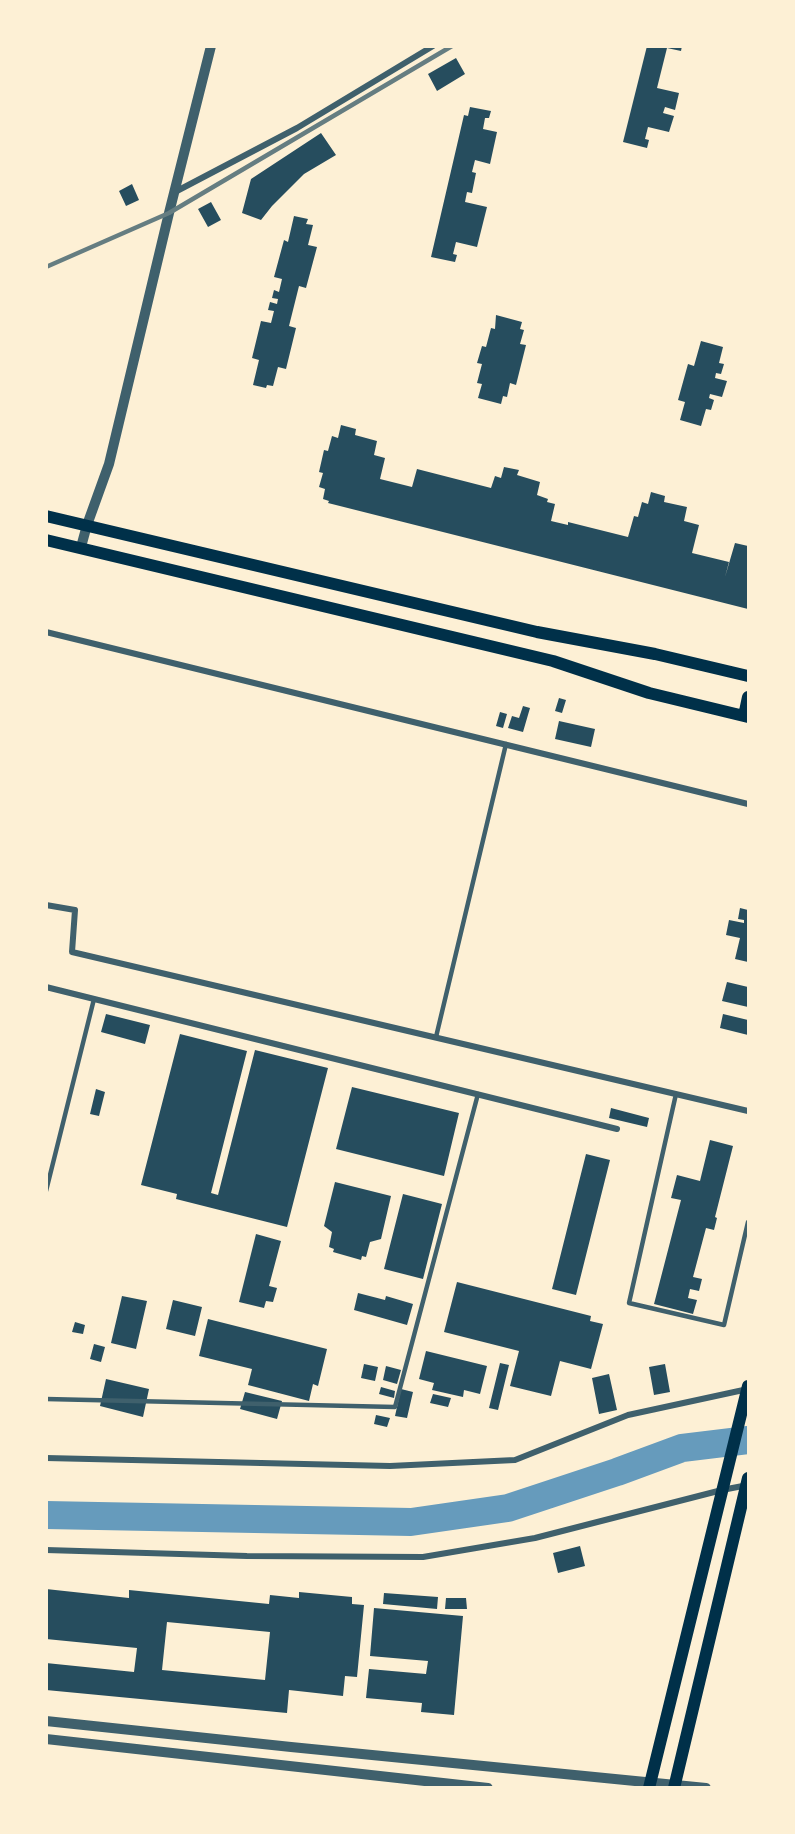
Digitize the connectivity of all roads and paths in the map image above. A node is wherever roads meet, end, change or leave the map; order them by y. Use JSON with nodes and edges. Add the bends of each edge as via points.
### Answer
{"nodes":[{"id":1,"x":211,"y":46,"type":"edge"},
{"id":2,"x":433,"y":46,"type":"edge"},
{"id":3,"x":174,"y":192,"type":"junction"},
{"id":4,"x":46,"y":516,"type":"edge"},
{"id":5,"x":87,"y":525,"type":"junction"},
{"id":6,"x":46,"y":540,"type":"edge"},
{"id":7,"x":81,"y":548,"type":"junction"},
{"id":8,"x":46,"y":632,"type":"edge"},
{"id":9,"x":748,"y":676,"type":"edge"},
{"id":10,"x":748,"y":697,"type":"edge"},
{"id":11,"x":746,"y":716,"type":"edge"},
{"id":12,"x":506,"y":744,"type":"junction"},
{"id":13,"x":748,"y":804,"type":"edge"},
{"id":14,"x":46,"y":905,"type":"edge"},
{"id":15,"x":46,"y":987,"type":"edge"},
{"id":16,"x":94,"y":999,"type":"junction"},
{"id":17,"x":436,"y":1037,"type":"junction"},
{"id":18,"x":478,"y":1094,"type":"junction"},
{"id":19,"x":676,"y":1094,"type":"junction"},
{"id":20,"x":748,"y":1111,"type":"edge"},
{"id":21,"x":617,"y":1129,"type":"dead end"},
{"id":22,"x":46,"y":1191,"type":"edge"},
{"id":23,"x":748,"y":1222,"type":"edge"},
{"id":24,"x":748,"y":1388,"type":"edge"},
{"id":25,"x":46,"y":1399,"type":"edge"},
{"id":26,"x":46,"y":1458,"type":"edge"},
{"id":27,"x":748,"y":1483,"type":"edge"},
{"id":28,"x":722,"y":1490,"type":"junction"},
{"id":29,"x":46,"y":1550,"type":"edge"},
{"id":30,"x":46,"y":1721,"type":"edge"},
{"id":31,"x":46,"y":1739,"type":"edge"},
{"id":32,"x":650,"y":1785,"type":"edge"},
{"id":33,"x":674,"y":1786,"type":"edge"},
{"id":34,"x":488,"y":1788,"type":"edge"},
{"id":35,"x":706,"y":1788,"type":"edge"}],
"edges":[{"from":1,"to":3,"type":"street"},
{"from":2,"to":3,"type":"street","via":[[297,128]]},
{"from":3,"to":5,"type":"street","via":[[109,464]]},
{"from":4,"to":5,"type":"main road"},
{"from":5,"to":7,"type":"street"},
{"from":5,"to":9,"type":"main road","via":[[537,632]]},
{"from":6,"to":7,"type":"main road"},
{"from":7,"to":11,"type":"main road","via":[[552,661],[649,693]]},
{"from":8,"to":12,"type":"street"},
{"from":10,"to":11,"type":"main road"},
{"from":12,"to":13,"type":"street"},
{"from":12,"to":17,"type":"lane"},
{"from":14,"to":17,"type":"street","via":[[75,910],[72,952]]},
{"from":15,"to":16,"type":"street"},
{"from":16,"to":18,"type":"street"},
{"from":16,"to":22,"type":"lane"},
{"from":17,"to":19,"type":"street"},
{"from":18,"to":21,"type":"street"},
{"from":18,"to":25,"type":"lane","via":[[395,1407]]},
{"from":19,"to":20,"type":"street"},
{"from":19,"to":23,"type":"lane","via":[[629,1303],[724,1325]]},
{"from":24,"to":26,"type":"street","via":[[628,1415],[515,1460],[390,1466]]},
{"from":24,"to":28,"type":"main road"},
{"from":27,"to":28,"type":"street"},
{"from":27,"to":33,"type":"main road"},
{"from":28,"to":29,"type":"street","via":[[535,1538],[423,1557]]},
{"from":28,"to":32,"type":"main road"},
{"from":30,"to":32,"type":"street"},
{"from":31,"to":34,"type":"street"},
{"from":32,"to":33,"type":"street"},
{"from":33,"to":35,"type":"street"}]}
